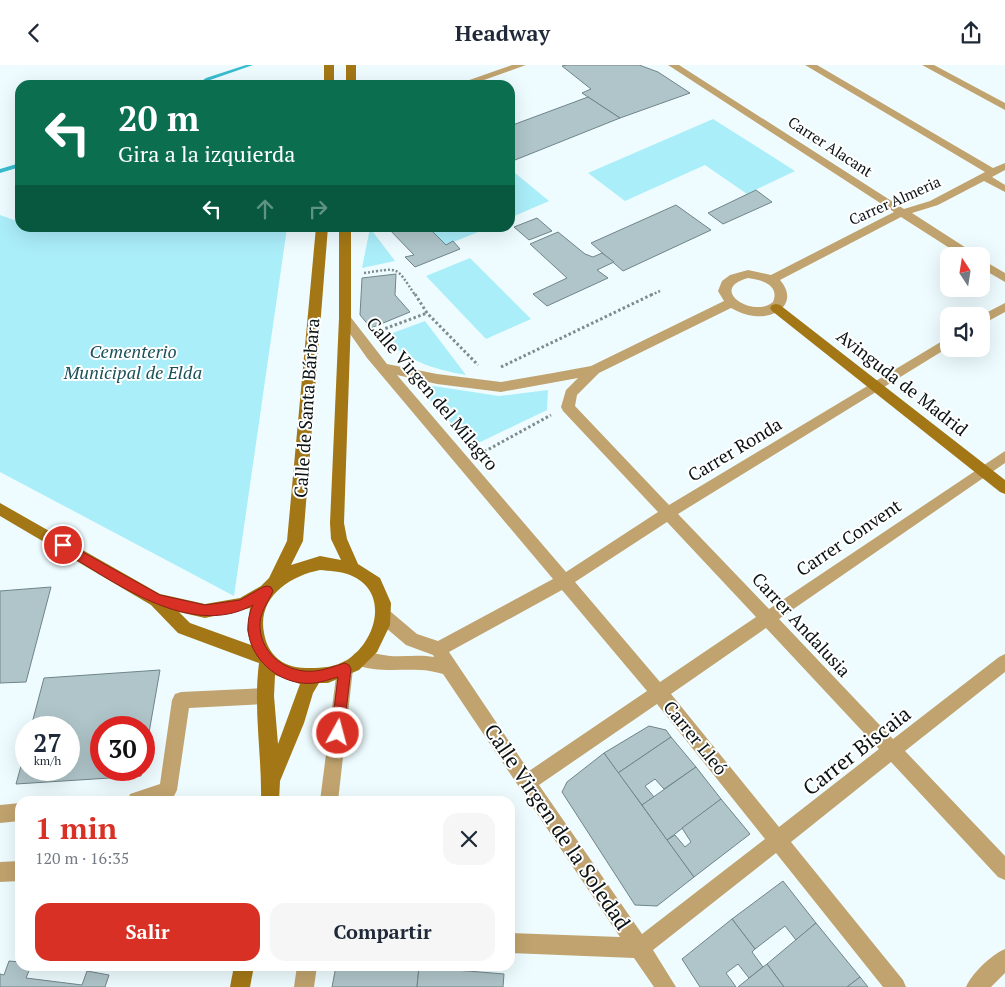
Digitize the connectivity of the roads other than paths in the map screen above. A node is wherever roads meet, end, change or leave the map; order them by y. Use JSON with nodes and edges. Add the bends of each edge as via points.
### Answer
{"nodes":[{"id":1,"x":330,"y":65,"type":"edge"},
{"id":2,"x":351,"y":65,"type":"edge"},
{"id":3,"x":521,"y":65,"type":"edge"},
{"id":4,"x":673,"y":65,"type":"edge"},
{"id":5,"x":810,"y":65,"type":"edge"},
{"id":6,"x":927,"y":65,"type":"edge"},
{"id":7,"x":329,"y":80,"type":"edge"},
{"id":8,"x":351,"y":80,"type":"edge"},
{"id":9,"x":475,"y":80,"type":"edge"},
{"id":10,"x":1005,"y":107,"type":"edge"},
{"id":11,"x":1005,"y":166,"type":"edge"},
{"id":12,"x":988,"y":174,"type":"junction"},
{"id":13,"x":1005,"y":189,"type":"edge"},
{"id":14,"x":901,"y":213,"type":"junction"},
{"id":15,"x":322,"y":232,"type":"edge"},
{"id":16,"x":345,"y":232,"type":"edge"},
{"id":17,"x":956,"y":247,"type":"edge"},
{"id":18,"x":990,"y":269,"type":"edge"},
{"id":19,"x":1005,"y":278,"type":"edge"},
{"id":20,"x":771,"y":280,"type":"junction"},
{"id":21,"x":731,"y":303,"type":"junction"},
{"id":22,"x":776,"y":307,"type":"junction"},
{"id":23,"x":1005,"y":307,"type":"edge"},
{"id":24,"x":990,"y":316,"type":"edge"},
{"id":25,"x":345,"y":318,"type":"junction"},
{"id":26,"x":940,"y":347,"type":"edge"},
{"id":27,"x":384,"y":368,"type":"junction"},
{"id":28,"x":594,"y":370,"type":"junction"},
{"id":29,"x":875,"y":387,"type":"junction"},
{"id":30,"x":1005,"y":456,"type":"edge"},
{"id":31,"x":983,"y":471,"type":"junction"},
{"id":32,"x":1005,"y":489,"type":"edge"},
{"id":33,"x":490,"y":493,"type":"joint"},
{"id":34,"x":0,"y":509,"type":"edge"},
{"id":35,"x":668,"y":513,"type":"junction"},
{"id":36,"x":352,"y":567,"type":"junction"},
{"id":37,"x":564,"y":581,"type":"junction"},
{"id":38,"x":271,"y":587,"type":"junction"},
{"id":39,"x":157,"y":600,"type":"junction"},
{"id":40,"x":384,"y":617,"type":"junction"},
{"id":41,"x":767,"y":618,"type":"junction"},
{"id":42,"x":439,"y":649,"type":"junction"},
{"id":43,"x":266,"y":659,"type":"junction"},
{"id":44,"x":360,"y":659,"type":"junction"},
{"id":45,"x":1005,"y":662,"type":"edge"},
{"id":46,"x":448,"y":667,"type":"junction"},
{"id":47,"x":345,"y":669,"type":"junction"},
{"id":48,"x":314,"y":677,"type":"junction"},
{"id":49,"x":658,"y":693,"type":"junction"},
{"id":50,"x":265,"y":695,"type":"junction"},
{"id":51,"x":892,"y":751,"type":"junction"},
{"id":52,"x":272,"y":777,"type":"junction"},
{"id":53,"x":528,"y":782,"type":"junction"},
{"id":54,"x":151,"y":796,"type":"edge"},
{"id":55,"x":270,"y":796,"type":"edge"},
{"id":56,"x":330,"y":796,"type":"edge"},
{"id":57,"x":15,"y":812,"type":"edge"},
{"id":58,"x":0,"y":814,"type":"edge"},
{"id":59,"x":778,"y":841,"type":"junction"},
{"id":60,"x":1005,"y":870,"type":"edge"},
{"id":61,"x":15,"y":871,"type":"edge"},
{"id":62,"x":0,"y":872,"type":"edge"},
{"id":63,"x":515,"y":943,"type":"edge"},
{"id":64,"x":640,"y":948,"type":"junction"},
{"id":65,"x":1005,"y":959,"type":"edge"},
{"id":66,"x":243,"y":971,"type":"edge"},
{"id":67,"x":306,"y":971,"type":"edge"},
{"id":68,"x":240,"y":987,"type":"edge"},
{"id":69,"x":304,"y":987,"type":"edge"},
{"id":70,"x":666,"y":987,"type":"edge"},
{"id":71,"x":896,"y":987,"type":"edge"},
{"id":72,"x":976,"y":987,"type":"edge"}],
"edges":[{"from":1,"to":7,"type":"street"},
{"from":2,"to":8,"type":"street"},
{"from":3,"to":9,"type":"street"},
{"from":4,"to":14,"type":"street","name":"Carrer Alacant"},
{"from":5,"to":12,"type":"street"},
{"from":6,"to":10,"type":"street"},
{"from":11,"to":12,"type":"street","name":"Carrer Almeria"},
{"from":12,"to":13,"type":"street"},
{"from":12,"to":14,"type":"street","name":"Carrer Almeria","via":[[934,203]]},
{"from":14,"to":17,"type":"street","name":"Carrer Alacant"},
{"from":14,"to":20,"type":"street","name":"Carrer Almeria"},
{"from":15,"to":38,"type":"street","name":"Calle de Santa Bárbara","via":[[295,541]]},
{"from":16,"to":25,"type":"street","name":"Calle de Santa Bárbara"},
{"from":18,"to":19,"type":"street"},
{"from":20,"to":21,"type":"street","via":[[748,274],[728,280],[724,287],[725,295]]},
{"from":20,"to":22,"type":"street","via":[[782,294],[782,301]]},
{"from":21,"to":22,"type":"street","via":[[748,311],[768,311]]},
{"from":21,"to":28,"type":"street"},
{"from":22,"to":29,"type":"street","name":"Avinguda de Madrid"},
{"from":23,"to":24,"type":"street"},
{"from":25,"to":27,"type":"street","name":"Calle Virgen del Milagro"},
{"from":25,"to":36,"type":"street","name":"Calle de Santa Bárbara","via":[[337,523],[339,539]]},
{"from":26,"to":29,"type":"street","name":"Carrer Ronda"},
{"from":27,"to":28,"type":"street","via":[[502,387]]},
{"from":27,"to":33,"type":"street","name":"Calle Virgen del Milagro"},
{"from":28,"to":35,"type":"street","name":"Carrer Andalusia","via":[[571,393],[568,407]]},
{"from":29,"to":31,"type":"street","name":"Avinguda de Madrid"},
{"from":29,"to":35,"type":"street","name":"Carrer Ronda"},
{"from":30,"to":31,"type":"street","name":"Carrer Convent"},
{"from":31,"to":32,"type":"street","name":"Avinguda de Madrid"},
{"from":31,"to":41,"type":"street","name":"Carrer Convent"},
{"from":33,"to":37,"type":"street","name":"Carrer Lleó"},
{"from":34,"to":39,"type":"street"},
{"from":35,"to":37,"type":"street","name":"Carrer Ronda"},
{"from":35,"to":41,"type":"street","name":"Carrer Andalusia"},
{"from":36,"to":38,"type":"street","via":[[336,563],[303,567],[288,573]]},
{"from":36,"to":40,"type":"street","via":[[377,587],[383,601]]},
{"from":37,"to":42,"type":"street","name":"Carrer Ronda"},
{"from":37,"to":49,"type":"street","name":"Carrer Lleó"},
{"from":38,"to":39,"type":"street","via":[[242,604],[205,611]]},
{"from":38,"to":43,"type":"street","via":[[257,608],[254,627],[257,645]]},
{"from":39,"to":43,"type":"street","via":[[184,627]]},
{"from":40,"to":42,"type":"street","via":[[412,640]]},
{"from":40,"to":44,"type":"street","via":[[377,640]]},
{"from":41,"to":49,"type":"street","name":"Carrer Convent"},
{"from":41,"to":51,"type":"street","name":"Carrer Andalusia"},
{"from":42,"to":46,"type":"street","name":"Calle Virgen de la Soledad"},
{"from":43,"to":48,"type":"street","via":[[281,670]]},
{"from":43,"to":50,"type":"street"},
{"from":44,"to":46,"type":"street","via":[[391,664],[421,662]]},
{"from":44,"to":47,"type":"street"},
{"from":45,"to":51,"type":"street","name":"Carrer Biscaia"},
{"from":46,"to":53,"type":"street","name":"Calle Virgen de la Soledad"},
{"from":47,"to":48,"type":"street"},
{"from":47,"to":56,"type":"street"},
{"from":48,"to":52,"type":"street"},
{"from":49,"to":53,"type":"street","name":"Carrer Convent"},
{"from":49,"to":59,"type":"street","name":"Carrer Lleó"},
{"from":50,"to":52,"type":"street"},
{"from":50,"to":54,"type":"street","via":[[181,700],[168,790]]},
{"from":51,"to":59,"type":"street","name":"Carrer Biscaia"},
{"from":51,"to":60,"type":"street","name":"Carrer Andalusia"},
{"from":52,"to":55,"type":"street"},
{"from":53,"to":64,"type":"street","name":"Calle Virgen de la Soledad"},
{"from":57,"to":58,"type":"street"},
{"from":59,"to":64,"type":"street","name":"Carrer Biscaia"},
{"from":59,"to":71,"type":"street","name":"Carrer Lleó"},
{"from":61,"to":62,"type":"street"},
{"from":63,"to":64,"type":"street"},
{"from":64,"to":70,"type":"street","name":"Calle Virgen de la Soledad"},
{"from":65,"to":72,"type":"street"},
{"from":66,"to":68,"type":"street"},
{"from":67,"to":69,"type":"street"}]}
